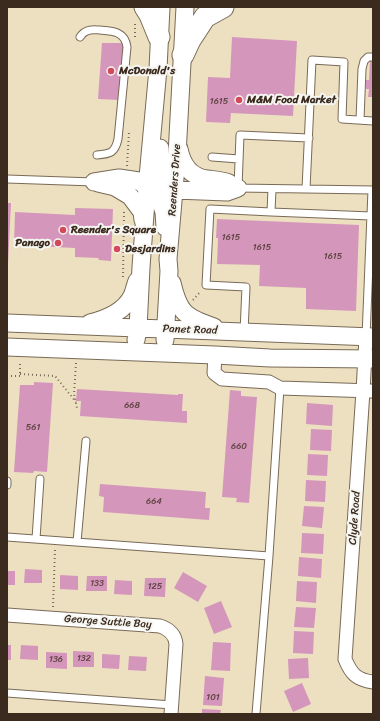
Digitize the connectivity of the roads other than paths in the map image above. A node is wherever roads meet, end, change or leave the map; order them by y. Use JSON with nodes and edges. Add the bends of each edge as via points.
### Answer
{"nodes":[{"id":1,"x":144,"y":7,"type":"edge"},
{"id":2,"x":161,"y":7,"type":"edge"},
{"id":3,"x":185,"y":7,"type":"edge"},
{"id":4,"x":223,"y":7,"type":"edge"},
{"id":5,"x":80,"y":37,"type":"dead end"},
{"id":6,"x":159,"y":37,"type":"junction"},
{"id":7,"x":183,"y":55,"type":"junction"},
{"id":8,"x":373,"y":57,"type":"edge"},
{"id":9,"x":158,"y":69,"type":"junction"},
{"id":10,"x":360,"y":120,"type":"junction"},
{"id":11,"x":373,"y":121,"type":"edge"},
{"id":12,"x":309,"y":138,"type":"junction"},
{"id":13,"x":178,"y":145,"type":"junction"},
{"id":14,"x":97,"y":156,"type":"dead end"},
{"id":15,"x":212,"y":157,"type":"dead end"},
{"id":16,"x":239,"y":159,"type":"junction"},
{"id":17,"x":7,"y":178,"type":"edge"},
{"id":18,"x":94,"y":182,"type":"junction"},
{"id":19,"x":147,"y":188,"type":"junction"},
{"id":20,"x":238,"y":188,"type":"junction"},
{"id":21,"x":272,"y":189,"type":"junction"},
{"id":22,"x":306,"y":189,"type":"junction"},
{"id":23,"x":175,"y":190,"type":"junction"},
{"id":24,"x":372,"y":190,"type":"edge"},
{"id":25,"x":271,"y":212,"type":"junction"},
{"id":26,"x":371,"y":216,"type":"junction"},
{"id":27,"x":144,"y":231,"type":"junction"},
{"id":28,"x":169,"y":265,"type":"junction"},
{"id":29,"x":141,"y":267,"type":"junction"},
{"id":30,"x":370,"y":299,"type":"edge"},
{"id":31,"x":7,"y":323,"type":"edge"},
{"id":32,"x":75,"y":326,"type":"junction"},
{"id":33,"x":138,"y":329,"type":"junction"},
{"id":34,"x":166,"y":330,"type":"junction"},
{"id":35,"x":226,"y":332,"type":"junction"},
{"id":36,"x":244,"y":332,"type":"junction"},
{"id":37,"x":370,"y":337,"type":"edge"},
{"id":38,"x":7,"y":347,"type":"edge"},
{"id":39,"x":134,"y":352,"type":"junction"},
{"id":40,"x":164,"y":353,"type":"junction"},
{"id":41,"x":215,"y":355,"type":"junction"},
{"id":42,"x":369,"y":359,"type":"edge"},
{"id":43,"x":280,"y":388,"type":"junction"},
{"id":44,"x":368,"y":391,"type":"edge"},
{"id":45,"x":86,"y":441,"type":"dead end"},
{"id":46,"x":40,"y":479,"type":"dead end"},
{"id":47,"x":7,"y":481,"type":"edge"},
{"id":48,"x":7,"y":485,"type":"edge"},
{"id":49,"x":7,"y":537,"type":"edge"},
{"id":50,"x":36,"y":539,"type":"junction"},
{"id":51,"x":77,"y":542,"type":"junction"},
{"id":52,"x":269,"y":556,"type":"junction"},
{"id":53,"x":7,"y":614,"type":"edge"},
{"id":54,"x":373,"y":682,"type":"edge"},
{"id":55,"x":7,"y":693,"type":"edge"},
{"id":56,"x":171,"y":710,"type":"edge"},
{"id":57,"x":256,"y":714,"type":"edge"}],
"edges":[{"from":1,"to":6,"type":"main road"},
{"from":2,"to":6,"type":"street"},
{"from":3,"to":7,"type":"street","name":"Reenders Drive"},
{"from":4,"to":7,"type":"main road","via":[[205,17]]},
{"from":5,"to":14,"type":"lane","via":[[91,30],[114,32],[126,42],[117,145],[108,154]]},
{"from":6,"to":9,"type":"street"},
{"from":7,"to":13,"type":"street","name":"Reenders Drive"},
{"from":8,"to":10,"type":"lane","via":[[368,57],[364,61],[362,69]]},
{"from":9,"to":19,"type":"street"},
{"from":9,"to":23,"type":"street","via":[[163,95],[160,170],[163,179]]},
{"from":10,"to":11,"type":"lane"},
{"from":10,"to":12,"type":"lane","via":[[342,119],[344,62],[312,60]]},
{"from":12,"to":16,"type":"lane","via":[[240,135]]},
{"from":12,"to":22,"type":"lane"},
{"from":13,"to":20,"type":"street","via":[[183,162],[191,174],[204,179],[224,181]]},
{"from":13,"to":23,"type":"street","name":"Reenders Drive"},
{"from":15,"to":16,"type":"lane"},
{"from":16,"to":20,"type":"lane"},
{"from":17,"to":18,"type":"lane"},
{"from":18,"to":19,"type":"street","via":[[119,178],[139,180]]},
{"from":18,"to":27,"type":"street","via":[[115,187],[130,196],[142,212]]},
{"from":19,"to":27,"type":"street"},
{"from":19,"to":28,"type":"street","via":[[160,200],[164,212]]},
{"from":20,"to":21,"type":"lane"},
{"from":20,"to":23,"type":"street","via":[[227,192]]},
{"from":21,"to":22,"type":"lane"},
{"from":21,"to":25,"type":"lane"},
{"from":22,"to":24,"type":"lane"},
{"from":23,"to":28,"type":"street","name":"Reenders Drive"},
{"from":24,"to":26,"type":"lane"},
{"from":25,"to":26,"type":"lane"},
{"from":25,"to":36,"type":"lane","via":[[210,209],[206,285],[246,287]]},
{"from":26,"to":30,"type":"lane"},
{"from":27,"to":29,"type":"street"},
{"from":28,"to":34,"type":"street","name":"Reenders Drive"},
{"from":28,"to":35,"type":"street","via":[[174,292],[179,306],[186,315]]},
{"from":29,"to":32,"type":"street","via":[[132,296],[122,309],[110,316]]},
{"from":29,"to":33,"type":"street"},
{"from":30,"to":37,"type":"lane"},
{"from":31,"to":32,"type":"street","name":"Panet Road"},
{"from":32,"to":33,"type":"street","name":"Panet Road"},
{"from":33,"to":34,"type":"street","name":"Panet Road"},
{"from":33,"to":39,"type":"street"},
{"from":34,"to":35,"type":"street","name":"Panet Road"},
{"from":34,"to":40,"type":"street","name":"Reenders Drive"},
{"from":35,"to":36,"type":"street","name":"Panet Road"},
{"from":36,"to":37,"type":"street","name":"Panet Road"},
{"from":37,"to":42,"type":"street","name":"Clyde Road"},
{"from":38,"to":39,"type":"street"},
{"from":39,"to":40,"type":"street"},
{"from":40,"to":41,"type":"street"},
{"from":41,"to":42,"type":"street"},
{"from":41,"to":43,"type":"street","via":[[214,373],[222,379],[269,382]]},
{"from":42,"to":44,"type":"street","name":"Clyde Road"},
{"from":43,"to":44,"type":"street"},
{"from":43,"to":52,"type":"lane"},
{"from":44,"to":54,"type":"street","name":"Clyde Road","via":[[345,659],[355,676]]},
{"from":45,"to":51,"type":"lane"},
{"from":46,"to":50,"type":"lane"},
{"from":47,"to":48,"type":"lane"},
{"from":49,"to":50,"type":"lane"},
{"from":50,"to":51,"type":"lane"},
{"from":51,"to":52,"type":"lane"},
{"from":52,"to":57,"type":"lane"},
{"from":53,"to":56,"type":"street","name":"George Suttie Bay","via":[[160,626],[169,630],[176,639]]},
{"from":55,"to":56,"type":"lane"}]}
